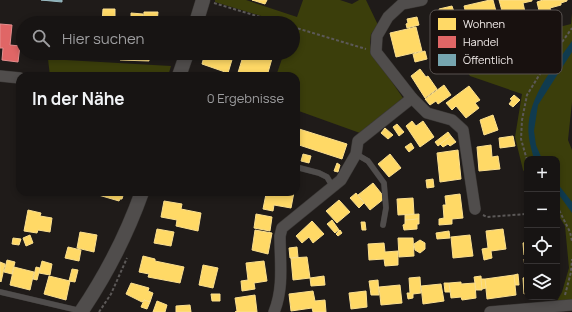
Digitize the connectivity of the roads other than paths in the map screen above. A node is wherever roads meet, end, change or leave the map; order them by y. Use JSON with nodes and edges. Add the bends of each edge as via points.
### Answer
{"nodes":[{"id":1,"x":422,"y":0,"type":"edge"},
{"id":2,"x":208,"y":1,"type":"edge"},
{"id":3,"x":200,"y":16,"type":"edge"},
{"id":4,"x":185,"y":60,"type":"edge"},
{"id":5,"x":180,"y":72,"type":"edge"},
{"id":6,"x":0,"y":76,"type":"edge"},
{"id":7,"x":16,"y":78,"type":"edge"},
{"id":8,"x":412,"y":98,"type":"junction"},
{"id":9,"x":356,"y":154,"type":"junction"},
{"id":10,"x":300,"y":168,"type":"edge"},
{"id":11,"x":333,"y":187,"type":"junction"},
{"id":12,"x":140,"y":196,"type":"edge"},
{"id":13,"x":474,"y":209,"type":"road end"},
{"id":14,"x":383,"y":225,"type":"dead end"},
{"id":15,"x":0,"y":292,"type":"edge"},
{"id":16,"x":567,"y":306,"type":"edge"},
{"id":17,"x":81,"y":312,"type":"edge"},
{"id":18,"x":274,"y":312,"type":"edge"},
{"id":19,"x":490,"y":312,"type":"edge"}],
"edges":[{"from":1,"to":8,"type":"street","via":[[402,4],[388,17],[377,36],[376,52]]},
{"from":2,"to":3,"type":"street"},
{"from":4,"to":5,"type":"street"},
{"from":6,"to":7,"type":"street"},
{"from":8,"to":9,"type":"street","via":[[358,141]]},
{"from":8,"to":13,"type":"street","via":[[427,113],[452,120],[463,130]]},
{"from":9,"to":11,"type":"street","via":[[341,180]]},
{"from":9,"to":14,"type":"lane","via":[[368,161],[384,183],[386,208]]},
{"from":10,"to":11,"type":"lane","via":[[327,177]]},
{"from":11,"to":18,"type":"street","via":[[282,228],[281,290]]},
{"from":12,"to":17,"type":"street","via":[[110,263]]},
{"from":15,"to":17,"type":"lane"},
{"from":16,"to":19,"type":"street"}]}
